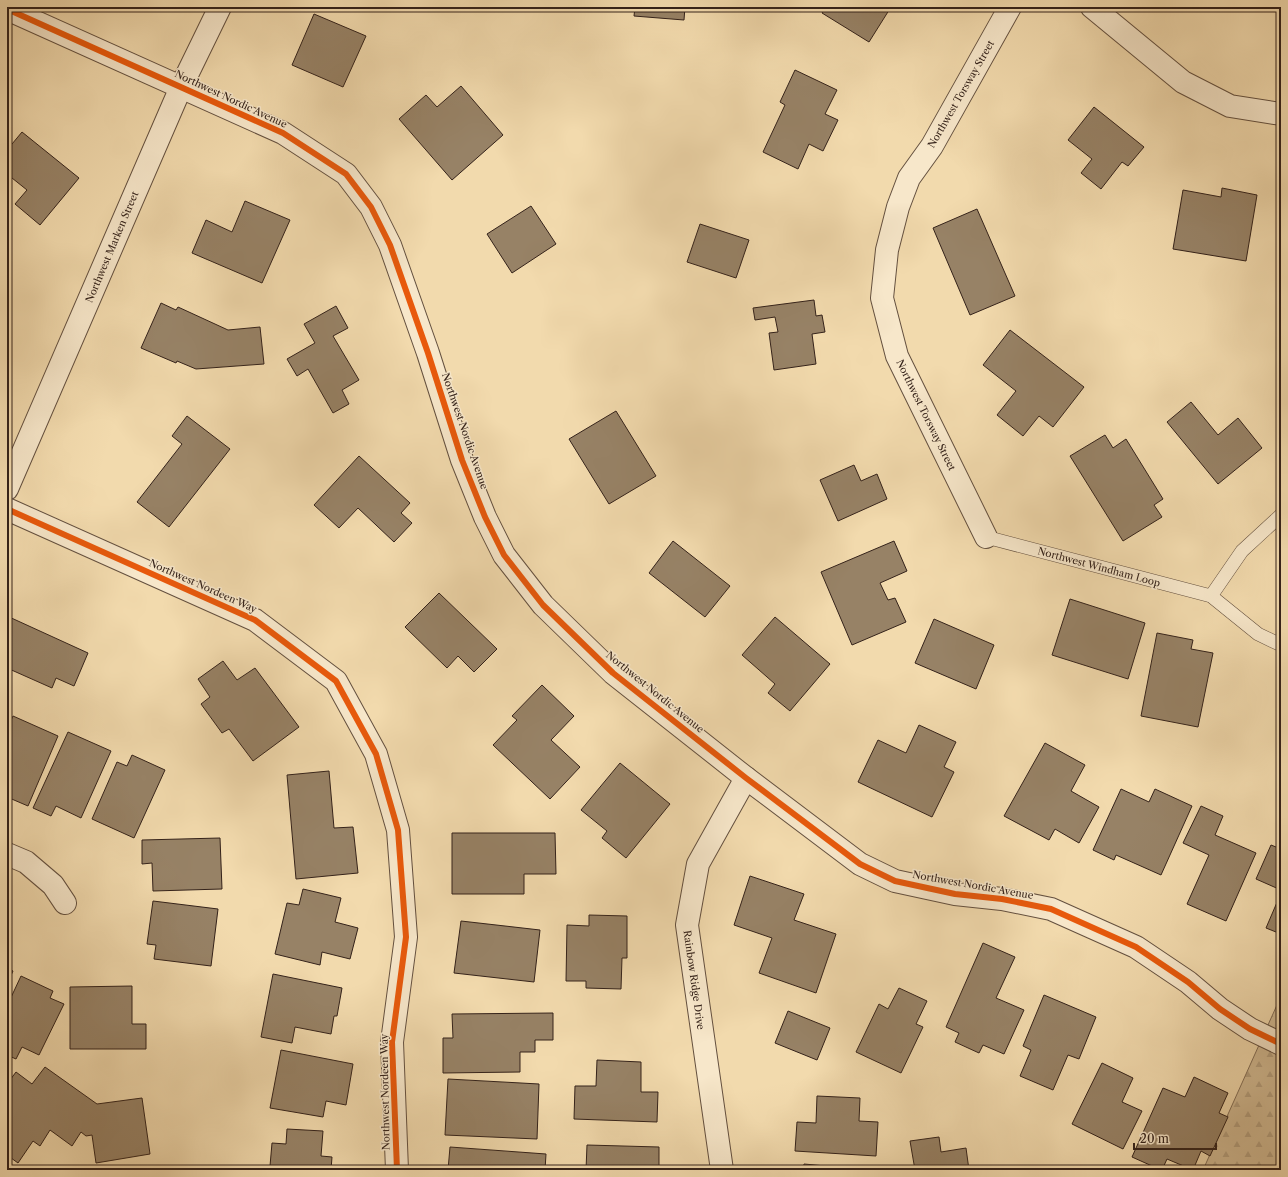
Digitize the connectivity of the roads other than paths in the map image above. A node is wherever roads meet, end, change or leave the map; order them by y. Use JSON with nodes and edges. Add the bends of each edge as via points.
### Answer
{"nodes":[{"id":1,"x":220,"y":7,"type":"edge"},
{"id":2,"x":1010,"y":7,"type":"edge"},
{"id":3,"x":1092,"y":7,"type":"edge"},
{"id":4,"x":7,"y":9,"type":"edge"},
{"id":5,"x":182,"y":87,"type":"junction"},
{"id":6,"x":1281,"y":114,"type":"edge"},
{"id":7,"x":7,"y":489,"type":"edge"},
{"id":8,"x":7,"y":508,"type":"edge"},
{"id":9,"x":1281,"y":515,"type":"edge"},
{"id":10,"x":986,"y":537,"type":"joint"},
{"id":11,"x":1211,"y":596,"type":"junction"},
{"id":12,"x":1281,"y":645,"type":"edge"},
{"id":13,"x":746,"y":778,"type":"junction"},
{"id":14,"x":7,"y":854,"type":"edge"},
{"id":15,"x":66,"y":903,"type":"dead end"},
{"id":16,"x":1281,"y":1044,"type":"edge"},
{"id":17,"x":397,"y":1170,"type":"edge"},
{"id":18,"x":722,"y":1170,"type":"edge"}],
"edges":[{"from":1,"to":5,"type":"street","name":"Northwest Marken Street"},
{"from":2,"to":10,"type":"street","name":"Northwest Torsway Street","via":[[932,146],[909,178],[898,207],[887,250],[882,298],[898,356]]},
{"from":3,"to":6,"type":"street","via":[[1183,82],[1230,106]]},
{"from":4,"to":5,"type":"street","name":"Northwest Nordic Avenue"},
{"from":5,"to":7,"type":"street","name":"Northwest Marken Street"},
{"from":5,"to":13,"type":"street","name":"Northwest Nordic Avenue","via":[[283,133],[346,174],[370,207],[390,245],[462,460],[485,517],[504,555],[543,605],[613,673]]},
{"from":8,"to":17,"type":"street","name":"Northwest Nordeen Way","via":[[255,620],[336,681],[376,754],[398,830],[406,937],[392,1042]]},
{"from":9,"to":11,"type":"lane","via":[[1242,551]]},
{"from":10,"to":11,"type":"lane","name":"Northwest Windham Loop"},
{"from":11,"to":12,"type":"lane","name":"Northwest Windham Loop","via":[[1258,634]]},
{"from":13,"to":16,"type":"street","name":"Northwest Nordic Avenue","via":[[860,864],[895,881],[955,894],[1002,899],[1051,909],[1136,947],[1188,982],[1220,1009],[1250,1029]]},
{"from":13,"to":18,"type":"street","name":"Rainbow Ridge Drive","via":[[698,864],[687,925]]},
{"from":14,"to":15,"type":"street","via":[[26,862],[53,885]]}]}
